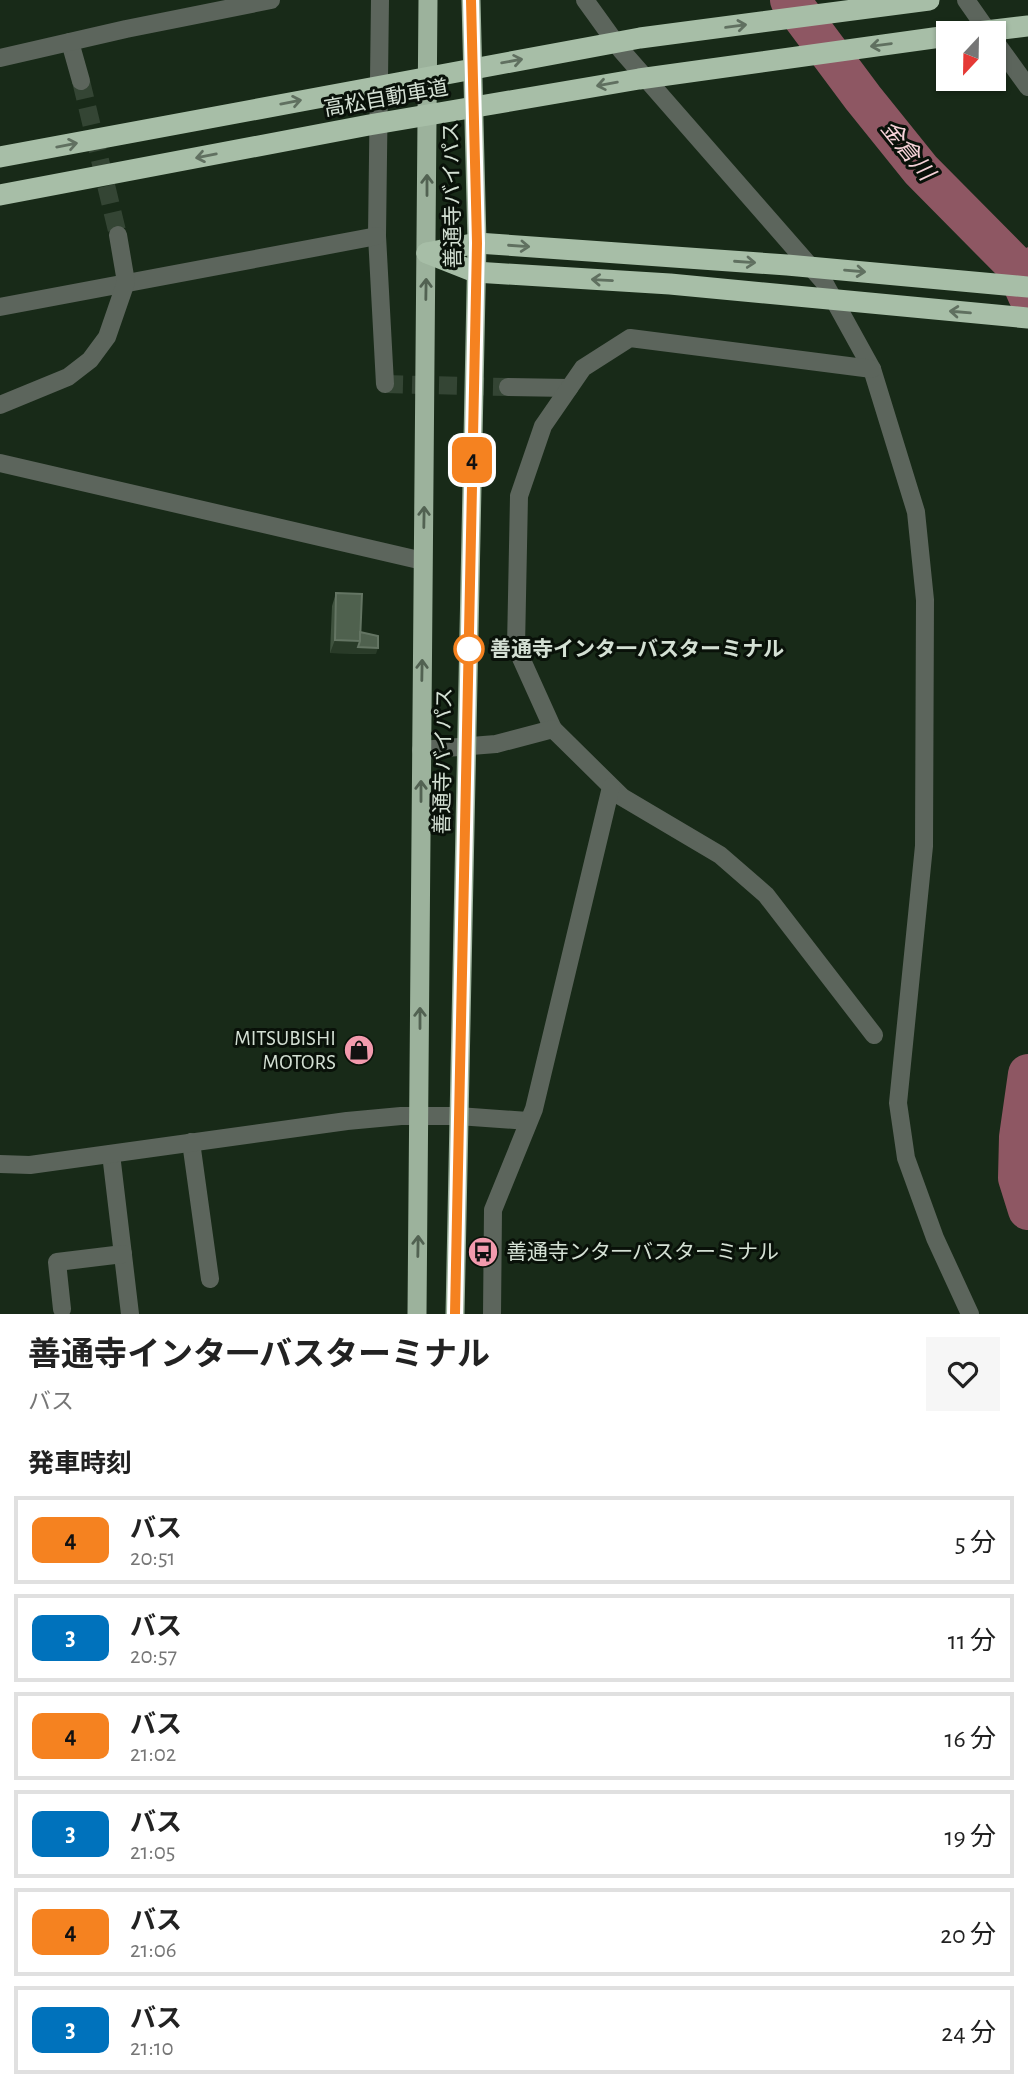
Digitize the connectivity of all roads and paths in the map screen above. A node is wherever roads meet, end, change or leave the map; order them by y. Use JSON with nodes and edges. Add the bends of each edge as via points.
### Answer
{"nodes":[{"id":1,"x":271,"y":0,"type":"edge"},
{"id":2,"x":380,"y":0,"type":"edge"},
{"id":3,"x":428,"y":0,"type":"edge"},
{"id":4,"x":471,"y":0,"type":"edge"},
{"id":5,"x":584,"y":0,"type":"edge"},
{"id":6,"x":929,"y":0,"type":"edge"},
{"id":7,"x":966,"y":0,"type":"edge"},
{"id":8,"x":992,"y":21,"type":"edge"},
{"id":9,"x":1006,"y":34,"type":"edge"},
{"id":10,"x":936,"y":38,"type":"edge"},
{"id":11,"x":71,"y":43,"type":"junction"},
{"id":12,"x":0,"y":58,"type":"edge"},
{"id":13,"x":81,"y":82,"type":"tunnel mouth"},
{"id":14,"x":1028,"y":88,"type":"edge"},
{"id":15,"x":0,"y":157,"type":"edge"},
{"id":16,"x":0,"y":195,"type":"edge"},
{"id":17,"x":118,"y":235,"type":"tunnel mouth"},
{"id":18,"x":377,"y":236,"type":"junction"},
{"id":19,"x":477,"y":243,"type":"junction"},
{"id":20,"x":427,"y":253,"type":"junction"},
{"id":21,"x":475,"y":272,"type":"junction"},
{"id":22,"x":126,"y":282,"type":"junction"},
{"id":23,"x":1028,"y":287,"type":"edge"},
{"id":24,"x":0,"y":307,"type":"edge"},
{"id":25,"x":1028,"y":318,"type":"edge"},
{"id":26,"x":872,"y":369,"type":"junction"},
{"id":27,"x":385,"y":384,"type":"dead end"},
{"id":28,"x":508,"y":387,"type":"tunnel mouth"},
{"id":29,"x":569,"y":388,"type":"junction"},
{"id":30,"x":0,"y":405,"type":"edge"},
{"id":31,"x":0,"y":463,"type":"edge"},
{"id":32,"x":423,"y":561,"type":"junction"},
{"id":33,"x":552,"y":729,"type":"junction"},
{"id":34,"x":467,"y":746,"type":"junction"},
{"id":35,"x":421,"y":750,"type":"junction"},
{"id":36,"x":611,"y":787,"type":"junction"},
{"id":37,"x":874,"y":1035,"type":"dead end"},
{"id":38,"x":419,"y":1115,"type":"junction"},
{"id":39,"x":458,"y":1116,"type":"junction"},
{"id":40,"x":528,"y":1121,"type":"junction"},
{"id":41,"x":191,"y":1142,"type":"junction"},
{"id":42,"x":111,"y":1153,"type":"junction"},
{"id":43,"x":0,"y":1164,"type":"edge"},
{"id":44,"x":123,"y":1254,"type":"junction"},
{"id":45,"x":210,"y":1279,"type":"dead end"},
{"id":46,"x":62,"y":1309,"type":"dead end"},
{"id":47,"x":130,"y":1314,"type":"edge"},
{"id":48,"x":417,"y":1314,"type":"edge"},
{"id":49,"x":455,"y":1314,"type":"edge"},
{"id":50,"x":492,"y":1314,"type":"edge"},
{"id":51,"x":970,"y":1314,"type":"edge"}],
"edges":[{"from":1,"to":11,"type":"street"},
{"from":2,"to":18,"type":"street"},
{"from":20,"to":3,"type":"highway","name":"善通寺バイパス","one_way":true},
{"from":4,"to":19,"type":"highway","name":"善通寺バイパス"},
{"from":5,"to":26,"type":"street","via":[[621,50],[824,282]]},
{"from":15,"to":6,"type":"highway","name":"高松自動車道","one_way":true,"via":[[640,38]]},
{"from":7,"to":8,"type":"street"},
{"from":9,"to":14,"type":"street"},
{"from":10,"to":16,"type":"highway","name":"高松自動車道","one_way":true,"via":[[639,79]]},
{"from":11,"to":12,"type":"street"},
{"from":11,"to":13,"type":"street"},
{"from":17,"to":22,"type":"street"},
{"from":18,"to":22,"type":"street"},
{"from":18,"to":27,"type":"street"},
{"from":19,"to":20,"type":"highway"},
{"from":19,"to":21,"type":"highway","name":"善通寺バイパス"},
{"from":19,"to":23,"type":"highway","one_way":true},
{"from":20,"to":21,"type":"highway"},
{"from":32,"to":20,"type":"highway","name":"善通寺バイパス","one_way":true},
{"from":25,"to":21,"type":"highway","one_way":true,"via":[[670,284]]},
{"from":21,"to":34,"type":"highway","name":"善通寺バイパス"},
{"from":22,"to":24,"type":"street"},
{"from":22,"to":30,"type":"street","via":[[107,337],[90,360],[68,377]]},
{"from":26,"to":29,"type":"street","via":[[630,338],[583,368]]},
{"from":26,"to":51,"type":"street","via":[[916,512],[925,600],[924,846],[898,1103],[906,1158],[934,1238]]},
{"from":28,"to":29,"type":"street"},
{"from":29,"to":33,"type":"street","via":[[543,426],[519,496],[516,647]]},
{"from":31,"to":32,"type":"street"},
{"from":35,"to":32,"type":"highway","name":"善通寺バイパス","one_way":true},
{"from":33,"to":34,"type":"street","via":[[496,744]]},
{"from":33,"to":36,"type":"street"},
{"from":34,"to":35,"type":"street"},
{"from":34,"to":39,"type":"highway","name":"善通寺バイパス"},
{"from":38,"to":35,"type":"highway","name":"善通寺バイパス","one_way":true},
{"from":36,"to":37,"type":"street","via":[[720,855],[766,895]]},
{"from":36,"to":40,"type":"street"},
{"from":38,"to":39,"type":"street"},
{"from":38,"to":41,"type":"street"},
{"from":48,"to":38,"type":"highway","name":"善通寺バイパス","one_way":true},
{"from":39,"to":40,"type":"street"},
{"from":39,"to":49,"type":"highway","name":"善通寺バイパス"},
{"from":40,"to":50,"type":"street","via":[[493,1210]]},
{"from":41,"to":42,"type":"street"},
{"from":41,"to":45,"type":"street"},
{"from":42,"to":43,"type":"street","via":[[30,1166]]},
{"from":42,"to":44,"type":"street"},
{"from":44,"to":46,"type":"street","via":[[57,1262]]},
{"from":44,"to":47,"type":"street"}]}
